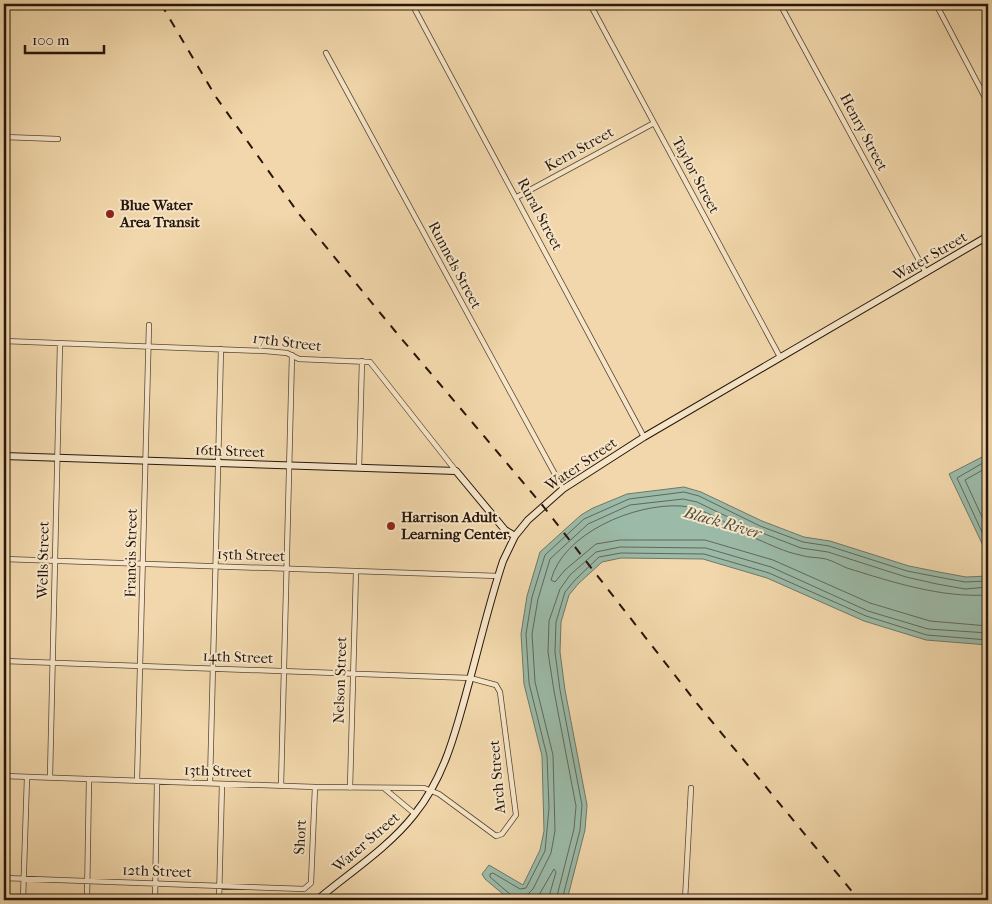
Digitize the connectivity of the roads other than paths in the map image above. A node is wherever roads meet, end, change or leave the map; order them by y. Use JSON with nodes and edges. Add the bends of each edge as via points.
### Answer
{"nodes":[{"id":1,"x":7,"y":4,"type":"edge"},
{"id":2,"x":412,"y":4,"type":"edge"},
{"id":3,"x":590,"y":4,"type":"edge"},
{"id":4,"x":780,"y":4,"type":"edge"},
{"id":5,"x":936,"y":4,"type":"edge"},
{"id":6,"x":4,"y":20,"type":"edge"},
{"id":7,"x":326,"y":53,"type":"dead end"},
{"id":8,"x":988,"y":103,"type":"edge"},
{"id":9,"x":654,"y":123,"type":"junction"},
{"id":10,"x":4,"y":137,"type":"edge"},
{"id":11,"x":58,"y":139,"type":"dead end"},
{"id":12,"x":517,"y":197,"type":"junction"},
{"id":13,"x":988,"y":236,"type":"edge"},
{"id":14,"x":926,"y":273,"type":"junction"},
{"id":15,"x":149,"y":326,"type":"dead end"},
{"id":16,"x":4,"y":342,"type":"edge"},
{"id":17,"x":60,"y":343,"type":"junction"},
{"id":18,"x":149,"y":346,"type":"junction"},
{"id":19,"x":221,"y":349,"type":"junction"},
{"id":20,"x":292,"y":355,"type":"junction"},
{"id":21,"x":780,"y":357,"type":"junction"},
{"id":22,"x":362,"y":361,"type":"junction"},
{"id":23,"x":644,"y":437,"type":"junction"},
{"id":24,"x":4,"y":456,"type":"edge"},
{"id":25,"x":58,"y":458,"type":"junction"},
{"id":26,"x":146,"y":461,"type":"junction"},
{"id":27,"x":218,"y":463,"type":"junction"},
{"id":28,"x":290,"y":466,"type":"junction"},
{"id":29,"x":359,"y":468,"type":"junction"},
{"id":30,"x":456,"y":471,"type":"junction"},
{"id":31,"x":562,"y":489,"type":"junction"},
{"id":32,"x":515,"y":536,"type":"junction"},
{"id":33,"x":4,"y":559,"type":"edge"},
{"id":34,"x":56,"y":560,"type":"junction"},
{"id":35,"x":144,"y":564,"type":"junction"},
{"id":36,"x":215,"y":566,"type":"junction"},
{"id":37,"x":287,"y":569,"type":"junction"},
{"id":38,"x":356,"y":572,"type":"junction"},
{"id":39,"x":498,"y":576,"type":"junction"},
{"id":40,"x":4,"y":661,"type":"edge"},
{"id":41,"x":53,"y":663,"type":"junction"},
{"id":42,"x":141,"y":666,"type":"junction"},
{"id":43,"x":212,"y":668,"type":"junction"},
{"id":44,"x":284,"y":671,"type":"junction"},
{"id":45,"x":353,"y":674,"type":"junction"},
{"id":46,"x":470,"y":678,"type":"junction"},
{"id":47,"x":4,"y":776,"type":"edge"},
{"id":48,"x":27,"y":776,"type":"junction"},
{"id":49,"x":50,"y":777,"type":"junction"},
{"id":50,"x":89,"y":779,"type":"junction"},
{"id":51,"x":137,"y":781,"type":"junction"},
{"id":52,"x":158,"y":782,"type":"junction"},
{"id":53,"x":210,"y":783,"type":"junction"},
{"id":54,"x":222,"y":784,"type":"junction"},
{"id":55,"x":282,"y":786,"type":"junction"},
{"id":56,"x":315,"y":788,"type":"junction"},
{"id":57,"x":350,"y":788,"type":"junction"},
{"id":58,"x":691,"y":788,"type":"dead end"},
{"id":59,"x":385,"y":789,"type":"junction"},
{"id":60,"x":432,"y":789,"type":"junction"},
{"id":61,"x":415,"y":814,"type":"junction"},
{"id":62,"x":4,"y":878,"type":"edge"},
{"id":63,"x":24,"y":879,"type":"junction"},
{"id":64,"x":87,"y":881,"type":"junction"},
{"id":65,"x":155,"y":884,"type":"junction"},
{"id":66,"x":220,"y":886,"type":"junction"},
{"id":67,"x":309,"y":887,"type":"joint"},
{"id":68,"x":23,"y":900,"type":"edge"},
{"id":69,"x":87,"y":900,"type":"edge"},
{"id":70,"x":155,"y":900,"type":"edge"},
{"id":71,"x":219,"y":900,"type":"edge"},
{"id":72,"x":317,"y":900,"type":"edge"},
{"id":73,"x":685,"y":900,"type":"edge"}],
"edges":[{"from":1,"to":6,"type":"street"},
{"from":2,"to":12,"type":"street","name":"Rural Street"},
{"from":3,"to":9,"type":"street","name":"Taylor Street"},
{"from":4,"to":14,"type":"street","name":"Henry Street"},
{"from":5,"to":8,"type":"street"},
{"from":7,"to":31,"type":"street","name":"Runnels Street"},
{"from":9,"to":12,"type":"street","name":"Kern Street"},
{"from":9,"to":21,"type":"street","name":"Taylor Street"},
{"from":10,"to":11,"type":"street"},
{"from":12,"to":23,"type":"street","name":"Rural Street"},
{"from":13,"to":14,"type":"street","name":"Water Street"},
{"from":14,"to":21,"type":"street","name":"Water Street"},
{"from":15,"to":18,"type":"street","name":"Francis Street"},
{"from":16,"to":17,"type":"street","name":"17th Street"},
{"from":17,"to":18,"type":"street","name":"17th Street"},
{"from":17,"to":25,"type":"street","name":"Wells Street"},
{"from":18,"to":19,"type":"street","name":"17th Street"},
{"from":18,"to":26,"type":"street","name":"Francis Street"},
{"from":19,"to":20,"type":"street","name":"17th Street"},
{"from":19,"to":27,"type":"street"},
{"from":20,"to":22,"type":"street","name":"17th Street","via":[[299,359]]},
{"from":20,"to":28,"type":"street"},
{"from":21,"to":23,"type":"street","name":"Water Street"},
{"from":22,"to":29,"type":"street"},
{"from":22,"to":30,"type":"street","via":[[372,365]]},
{"from":23,"to":31,"type":"street","name":"Water Street"},
{"from":24,"to":25,"type":"street","name":"16th Street"},
{"from":25,"to":26,"type":"street","name":"16th Street"},
{"from":25,"to":34,"type":"street","name":"Wells Street"},
{"from":26,"to":27,"type":"street","name":"16th Street"},
{"from":26,"to":35,"type":"street","name":"Francis Street"},
{"from":27,"to":28,"type":"street","name":"16th Street"},
{"from":27,"to":36,"type":"street"},
{"from":28,"to":29,"type":"street","name":"16th Street"},
{"from":28,"to":37,"type":"street"},
{"from":29,"to":30,"type":"street","name":"16th Street"},
{"from":30,"to":32,"type":"street","via":[[505,530]]},
{"from":31,"to":32,"type":"street","name":"Water Street"},
{"from":32,"to":39,"type":"street","name":"Water Street"},
{"from":33,"to":34,"type":"street","name":"15th Street"},
{"from":34,"to":35,"type":"street","name":"15th Street"},
{"from":34,"to":41,"type":"street","name":"Wells Street"},
{"from":35,"to":36,"type":"street","name":"15th Street"},
{"from":35,"to":42,"type":"street","name":"Francis Street"},
{"from":36,"to":37,"type":"street","name":"15th Street"},
{"from":36,"to":43,"type":"street"},
{"from":37,"to":38,"type":"street","name":"15th Street"},
{"from":37,"to":44,"type":"street"},
{"from":38,"to":39,"type":"street","name":"15th Street"},
{"from":38,"to":45,"type":"street","name":"Nelson Street"},
{"from":39,"to":46,"type":"street","name":"Water Street"},
{"from":40,"to":41,"type":"street","name":"14th Street"},
{"from":41,"to":42,"type":"street","name":"14th Street"},
{"from":41,"to":49,"type":"street","name":"Wells Street"},
{"from":42,"to":43,"type":"street","name":"14th Street"},
{"from":42,"to":51,"type":"street","name":"Francis Street"},
{"from":43,"to":44,"type":"street","name":"14th Street"},
{"from":43,"to":53,"type":"street"},
{"from":44,"to":45,"type":"street","name":"14th Street"},
{"from":44,"to":55,"type":"street"},
{"from":45,"to":46,"type":"street","name":"14th Street"},
{"from":45,"to":57,"type":"street","name":"Nelson Street"},
{"from":46,"to":60,"type":"street","name":"Water Street","via":[[448,758]]},
{"from":46,"to":60,"type":"street","name":"Arch Street","via":[[499,688],[515,818],[502,834],[493,836]]},
{"from":47,"to":48,"type":"street","name":"13th Street"},
{"from":48,"to":49,"type":"street","name":"13th Street"},
{"from":48,"to":63,"type":"street"},
{"from":49,"to":50,"type":"street","name":"13th Street"},
{"from":50,"to":51,"type":"street","name":"13th Street"},
{"from":50,"to":64,"type":"street"},
{"from":51,"to":52,"type":"street","name":"13th Street"},
{"from":52,"to":53,"type":"street","name":"13th Street"},
{"from":52,"to":65,"type":"street"},
{"from":53,"to":54,"type":"street","name":"13th Street"},
{"from":54,"to":55,"type":"street","name":"13th Street"},
{"from":54,"to":66,"type":"street"},
{"from":55,"to":56,"type":"street","name":"13th Street"},
{"from":56,"to":57,"type":"street","name":"13th Street"},
{"from":56,"to":67,"type":"street","name":"Short"},
{"from":57,"to":59,"type":"street","name":"13th Street"},
{"from":58,"to":73,"type":"street"},
{"from":59,"to":60,"type":"street","name":"13th Street"},
{"from":59,"to":61,"type":"street"},
{"from":60,"to":61,"type":"street","name":"Water Street"},
{"from":61,"to":72,"type":"street","name":"Water Street","via":[[397,834]]},
{"from":62,"to":63,"type":"street","name":"12th Street"},
{"from":63,"to":64,"type":"street","name":"12th Street"},
{"from":63,"to":68,"type":"street"},
{"from":64,"to":65,"type":"street","name":"12th Street"},
{"from":64,"to":69,"type":"street"},
{"from":65,"to":66,"type":"street","name":"12th Street"},
{"from":65,"to":70,"type":"street"},
{"from":66,"to":67,"type":"street","name":"12th Street","via":[[298,890]]},
{"from":66,"to":71,"type":"street"}]}
